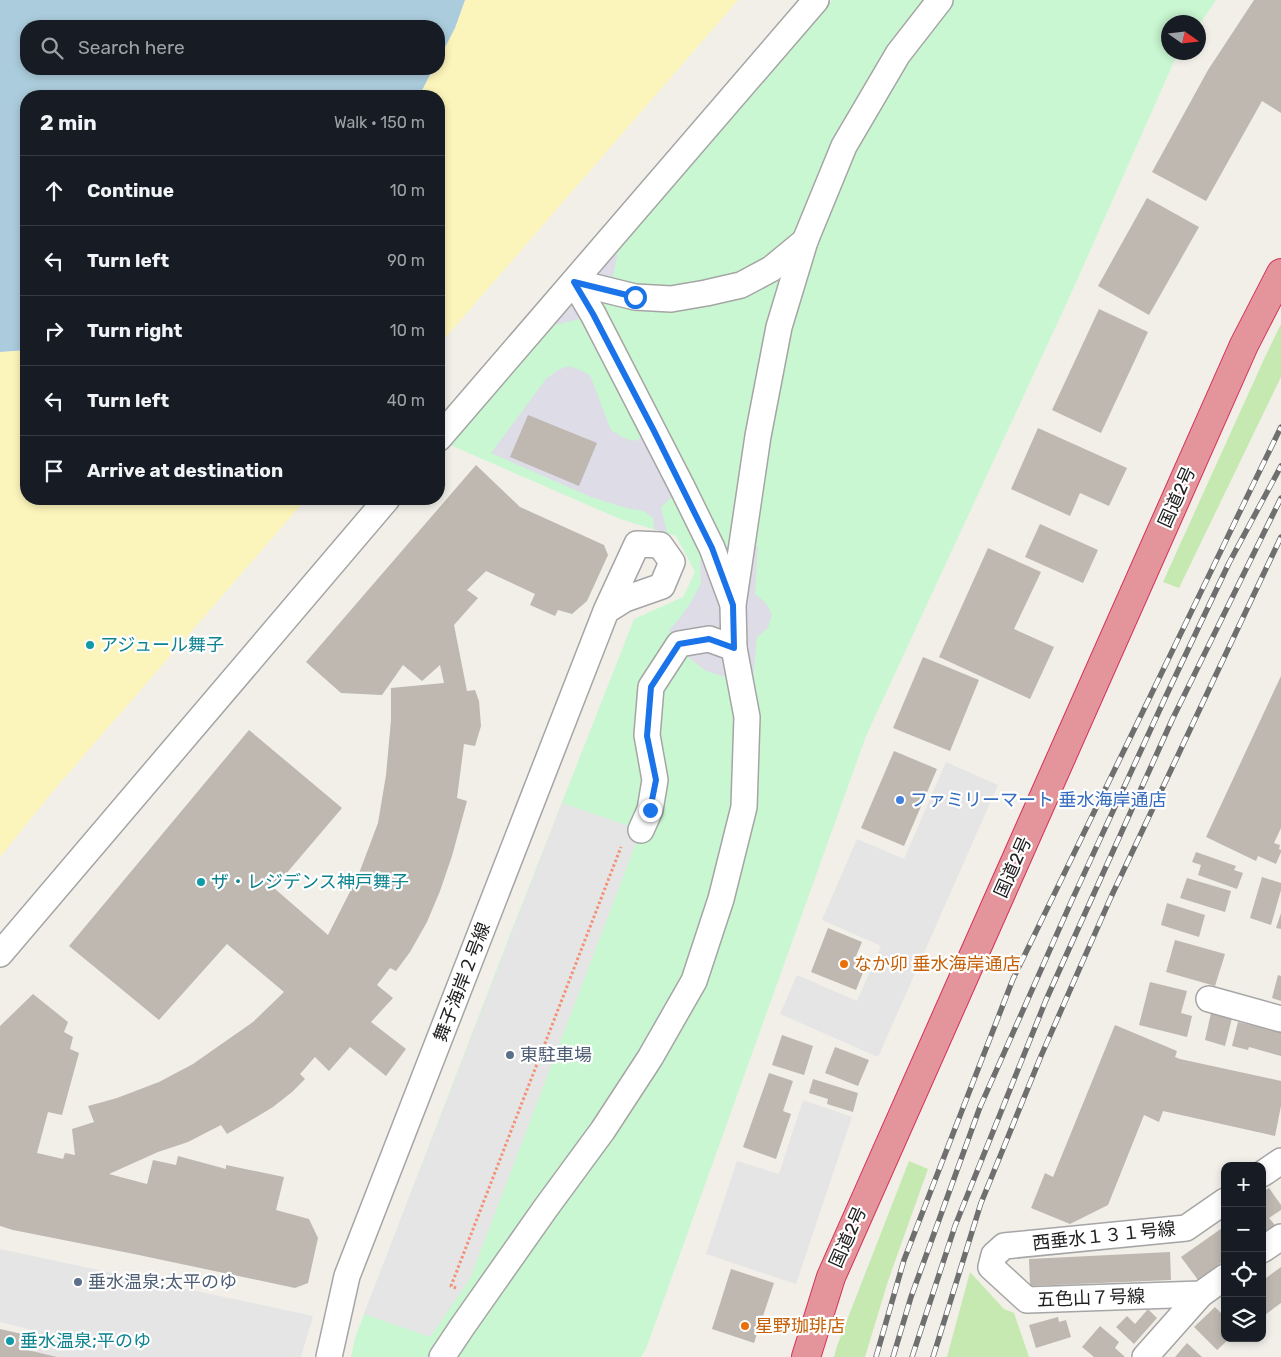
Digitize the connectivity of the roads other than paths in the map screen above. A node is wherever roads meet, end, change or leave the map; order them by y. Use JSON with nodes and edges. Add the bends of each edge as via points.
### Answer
{"nodes":[{"id":1,"x":816,"y":0,"type":"edge"},
{"id":2,"x":940,"y":0,"type":"edge"},
{"id":3,"x":805,"y":241,"type":"junction"},
{"id":4,"x":1281,"y":273,"type":"edge"},
{"id":5,"x":574,"y":282,"type":"junction"},
{"id":6,"x":445,"y":431,"type":"edge"},
{"id":7,"x":381,"y":505,"type":"edge"},
{"id":8,"x":733,"y":605,"type":"junction"},
{"id":9,"x":606,"y":611,"type":"dead end"},
{"id":10,"x":734,"y":648,"type":"junction"},
{"id":11,"x":641,"y":830,"type":"road end"},
{"id":12,"x":0,"y":954,"type":"edge"},
{"id":13,"x":1210,"y":999,"type":"dead end"},
{"id":14,"x":1281,"y":1019,"type":"edge"},
{"id":15,"x":1281,"y":1161,"type":"edge"},
{"id":16,"x":1266,"y":1171,"type":"edge"},
{"id":17,"x":1221,"y":1204,"type":"edge"},
{"id":18,"x":1281,"y":1237,"type":"edge"},
{"id":19,"x":1004,"y":1246,"type":"joint"},
{"id":20,"x":1266,"y":1247,"type":"edge"},
{"id":21,"x":1221,"y":1280,"type":"edge"},
{"id":22,"x":1201,"y":1294,"type":"junction"},
{"id":23,"x":329,"y":1357,"type":"edge"},
{"id":24,"x":442,"y":1357,"type":"edge"},
{"id":25,"x":806,"y":1357,"type":"edge"},
{"id":26,"x":1145,"y":1357,"type":"edge"}],
"edges":[{"from":1,"to":5,"type":"street"},
{"from":2,"to":3,"type":"street","via":[[898,54],[844,146]]},
{"from":3,"to":5,"type":"street","via":[[771,269],[742,285],[706,293],[671,298],[635,297]]},
{"from":3,"to":8,"type":"street","via":[[779,328],[758,436]]},
{"from":4,"to":25,"type":"highway","name":"国道2号","via":[[1240,354],[831,1277]]},
{"from":5,"to":6,"type":"street"},
{"from":5,"to":8,"type":"street","via":[[682,487],[712,548]]},
{"from":7,"to":12,"type":"street"},
{"from":8,"to":10,"type":"street"},
{"from":9,"to":23,"type":"street","name":"舞子海岸２号線","via":[[347,1276]]},
{"from":10,"to":11,"type":"street","via":[[709,639],[679,644],[651,687],[647,736],[656,780],[650,810]]},
{"from":10,"to":24,"type":"street","via":[[747,716],[744,806],[721,899],[694,981],[650,1058],[603,1130]]},
{"from":13,"to":14,"type":"street"},
{"from":15,"to":16,"type":"street"},
{"from":17,"to":19,"type":"street","name":"西垂水１３１号線","via":[[1186,1228]]},
{"from":18,"to":20,"type":"street"},
{"from":19,"to":22,"type":"street","name":"五色山７号線","via":[[994,1255],[991,1267],[1027,1300]]},
{"from":21,"to":22,"type":"street"},
{"from":22,"to":26,"type":"street"}]}
